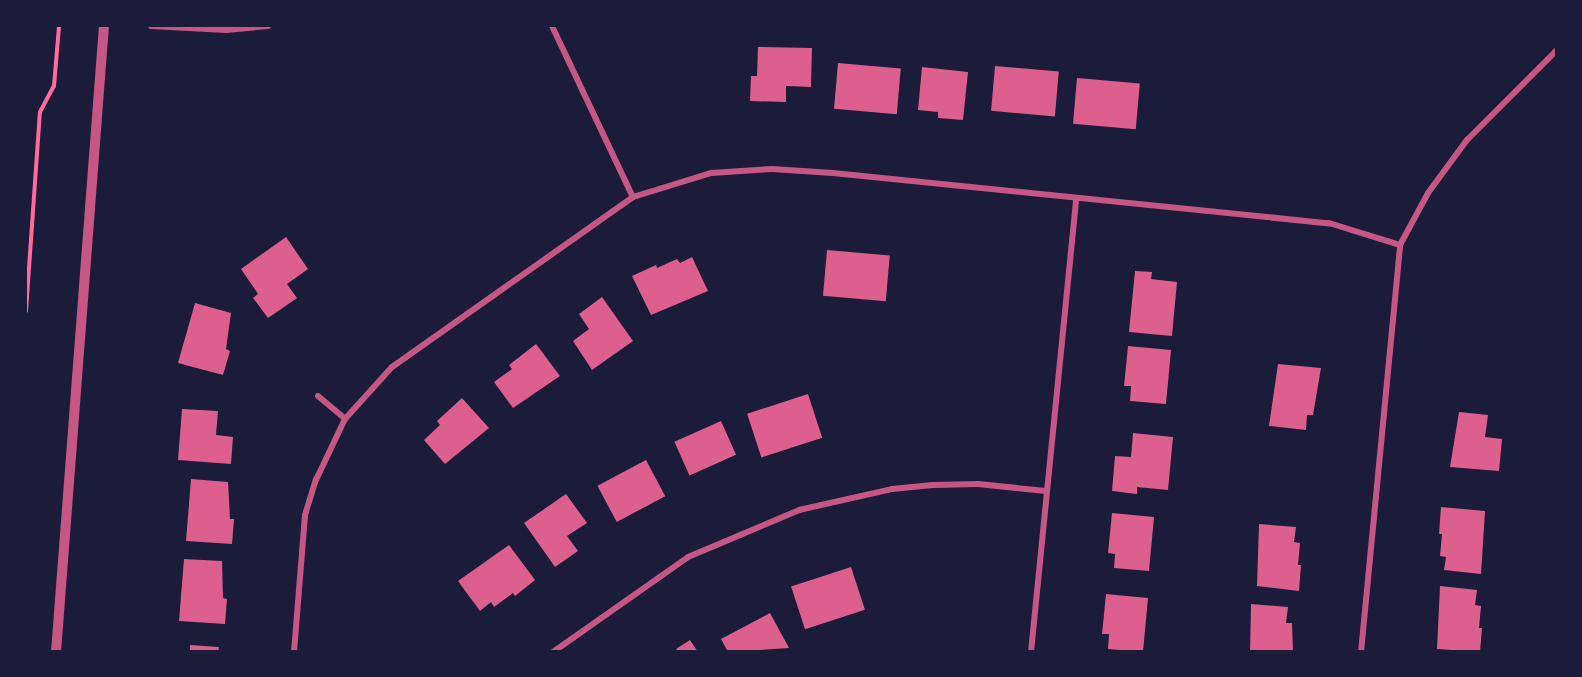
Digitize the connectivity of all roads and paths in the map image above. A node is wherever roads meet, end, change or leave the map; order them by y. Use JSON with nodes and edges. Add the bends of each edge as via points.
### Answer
{"nodes":[{"id":1,"x":59,"y":26,"type":"edge"},
{"id":2,"x":105,"y":26,"type":"edge"},
{"id":3,"x":151,"y":26,"type":"edge"},
{"id":4,"x":268,"y":26,"type":"edge"},
{"id":5,"x":552,"y":26,"type":"edge"},
{"id":6,"x":1557,"y":51,"type":"edge"},
{"id":7,"x":633,"y":197,"type":"junction"},
{"id":8,"x":1076,"y":199,"type":"junction"},
{"id":9,"x":1400,"y":245,"type":"junction"},
{"id":10,"x":26,"y":311,"type":"edge"},
{"id":11,"x":318,"y":396,"type":"dead end"},
{"id":12,"x":345,"y":419,"type":"junction"},
{"id":13,"x":1046,"y":491,"type":"junction"},
{"id":14,"x":56,"y":651,"type":"edge"},
{"id":15,"x":294,"y":651,"type":"edge"},
{"id":16,"x":553,"y":651,"type":"edge"},
{"id":17,"x":1031,"y":651,"type":"edge"},
{"id":18,"x":1361,"y":651,"type":"edge"}],
"edges":[{"from":1,"to":10,"type":"path","via":[[54,86],[40,112]]},
{"from":2,"to":14,"type":"street"},
{"from":3,"to":4,"type":"street","via":[[226,30]]},
{"from":5,"to":7,"type":"street"},
{"from":6,"to":9,"type":"street","via":[[1467,140],[1428,193]]},
{"from":7,"to":8,"type":"street","via":[[711,173],[772,169]]},
{"from":7,"to":12,"type":"street","via":[[392,367]]},
{"from":8,"to":9,"type":"street","via":[[1329,222]]},
{"from":8,"to":13,"type":"street"},
{"from":9,"to":18,"type":"street"},
{"from":11,"to":12,"type":"street"},
{"from":12,"to":15,"type":"street","via":[[316,480],[305,515]]},
{"from":13,"to":16,"type":"street","via":[[978,484],[933,485],[892,489],[799,510],[688,557]]},
{"from":13,"to":17,"type":"street"}]}
